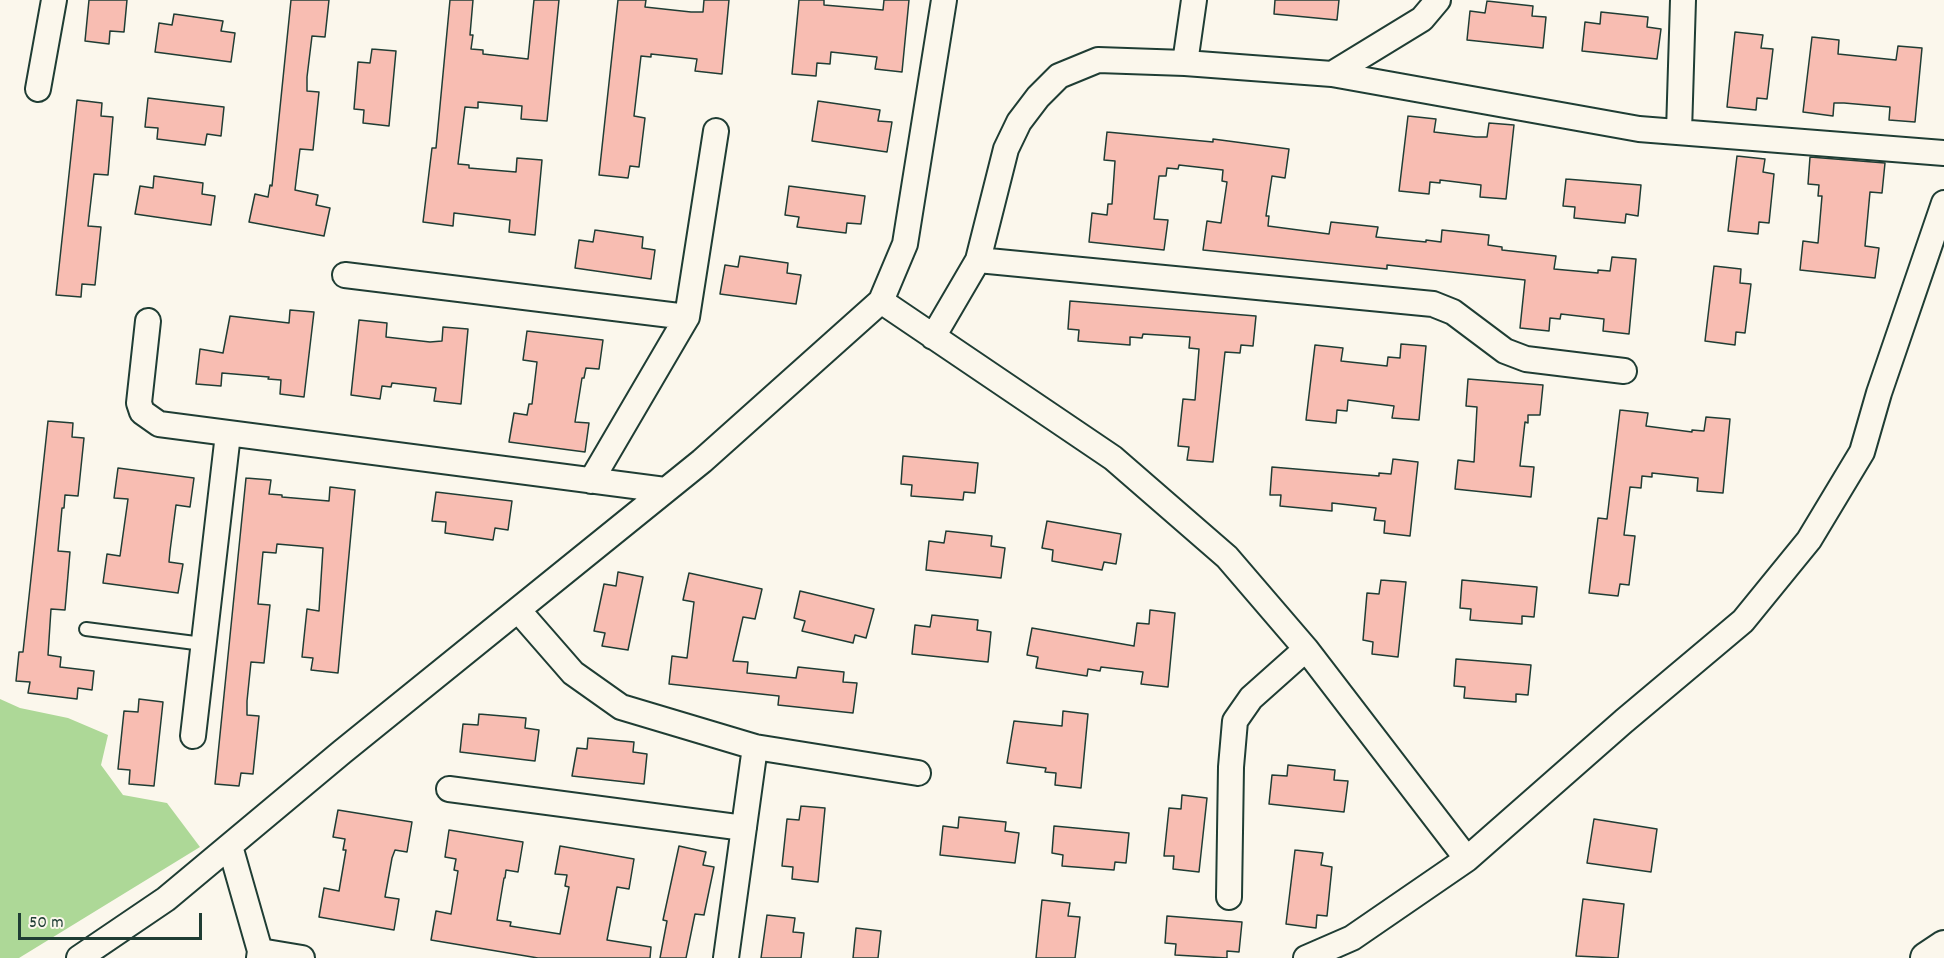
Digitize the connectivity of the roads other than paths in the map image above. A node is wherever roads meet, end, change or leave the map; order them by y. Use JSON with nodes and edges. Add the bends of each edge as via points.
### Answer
{"nodes":[{"id":1,"x":54,"y":0,"type":"edge"},
{"id":2,"x":944,"y":0,"type":"edge"},
{"id":3,"x":1194,"y":0,"type":"edge"},
{"id":4,"x":1438,"y":0,"type":"edge"},
{"id":5,"x":1683,"y":0,"type":"edge"},
{"id":6,"x":1185,"y":63,"type":"junction"},
{"id":7,"x":1332,"y":74,"type":"junction"},
{"id":8,"x":38,"y":89,"type":"dead end"},
{"id":9,"x":716,"y":132,"type":"dead end"},
{"id":10,"x":1679,"y":132,"type":"junction"},
{"id":11,"x":1944,"y":153,"type":"edge"},
{"id":12,"x":1944,"y":203,"type":"edge"},
{"id":13,"x":978,"y":260,"type":"junction"},
{"id":14,"x":345,"y":275,"type":"dead end"},
{"id":15,"x":881,"y":302,"type":"junction"},
{"id":16,"x":687,"y":317,"type":"junction"},
{"id":17,"x":148,"y":321,"type":"dead end"},
{"id":18,"x":933,"y":337,"type":"junction"},
{"id":19,"x":1624,"y":371,"type":"dead end"},
{"id":20,"x":228,"y":434,"type":"junction"},
{"id":21,"x":591,"y":481,"type":"junction"},
{"id":22,"x":665,"y":490,"type":"junction"},
{"id":23,"x":518,"y":610,"type":"junction"},
{"id":24,"x":86,"y":629,"type":"dead end"},
{"id":25,"x":203,"y":644,"type":"junction"},
{"id":26,"x":1306,"y":649,"type":"junction"},
{"id":27,"x":193,"y":736,"type":"dead end"},
{"id":28,"x":755,"y":747,"type":"junction"},
{"id":29,"x":918,"y":773,"type":"dead end"},
{"id":30,"x":449,"y":789,"type":"dead end"},
{"id":31,"x":744,"y":828,"type":"junction"},
{"id":32,"x":230,"y":846,"type":"junction"},
{"id":33,"x":1467,"y":859,"type":"junction"},
{"id":34,"x":1229,"y":897,"type":"dead end"},
{"id":35,"x":1944,"y":946,"type":"edge"},
{"id":36,"x":260,"y":955,"type":"edge"},
{"id":37,"x":79,"y":958,"type":"edge"},
{"id":38,"x":302,"y":958,"type":"edge"},
{"id":39,"x":726,"y":958,"type":"edge"},
{"id":40,"x":1306,"y":958,"type":"edge"},
{"id":41,"x":1926,"y":958,"type":"edge"}],
"edges":[{"from":1,"to":8,"type":"street"},
{"from":2,"to":15,"type":"street","via":[[905,244]]},
{"from":3,"to":6,"type":"street"},
{"from":4,"to":7,"type":"street","via":[[1422,18]]},
{"from":5,"to":10,"type":"street"},
{"from":6,"to":7,"type":"street"},
{"from":6,"to":13,"type":"street","via":[[1098,60],[1059,76],[1019,122],[1006,149]]},
{"from":7,"to":10,"type":"street","via":[[1639,129]]},
{"from":9,"to":16,"type":"street"},
{"from":10,"to":11,"type":"street"},
{"from":12,"to":33,"type":"street","via":[[1862,452],[1809,540],[1743,621]]},
{"from":13,"to":18,"type":"street"},
{"from":13,"to":19,"type":"street","via":[[1433,303],[1453,312],[1505,351],[1526,359]]},
{"from":14,"to":16,"type":"street"},
{"from":15,"to":18,"type":"street"},
{"from":15,"to":22,"type":"street"},
{"from":16,"to":21,"type":"street"},
{"from":17,"to":20,"type":"street","via":[[139,403],[142,412],[159,424]]},
{"from":18,"to":26,"type":"street","via":[[1113,458],[1227,557]]},
{"from":20,"to":21,"type":"street"},
{"from":20,"to":25,"type":"street"},
{"from":21,"to":22,"type":"street"},
{"from":22,"to":23,"type":"street"},
{"from":23,"to":28,"type":"street","via":[[573,673],[621,706]]},
{"from":23,"to":32,"type":"street"},
{"from":24,"to":25,"type":"lane"},
{"from":25,"to":27,"type":"street"},
{"from":26,"to":33,"type":"street"},
{"from":26,"to":34,"type":"street","via":[[1251,698],[1235,721]]},
{"from":28,"to":29,"type":"street"},
{"from":28,"to":31,"type":"street"},
{"from":30,"to":31,"type":"street"},
{"from":31,"to":39,"type":"street"},
{"from":32,"to":36,"type":"street"},
{"from":32,"to":37,"type":"street","via":[[166,899]]},
{"from":33,"to":40,"type":"street","via":[[1352,938]]},
{"from":35,"to":41,"type":"street"},
{"from":36,"to":38,"type":"street"}]}
